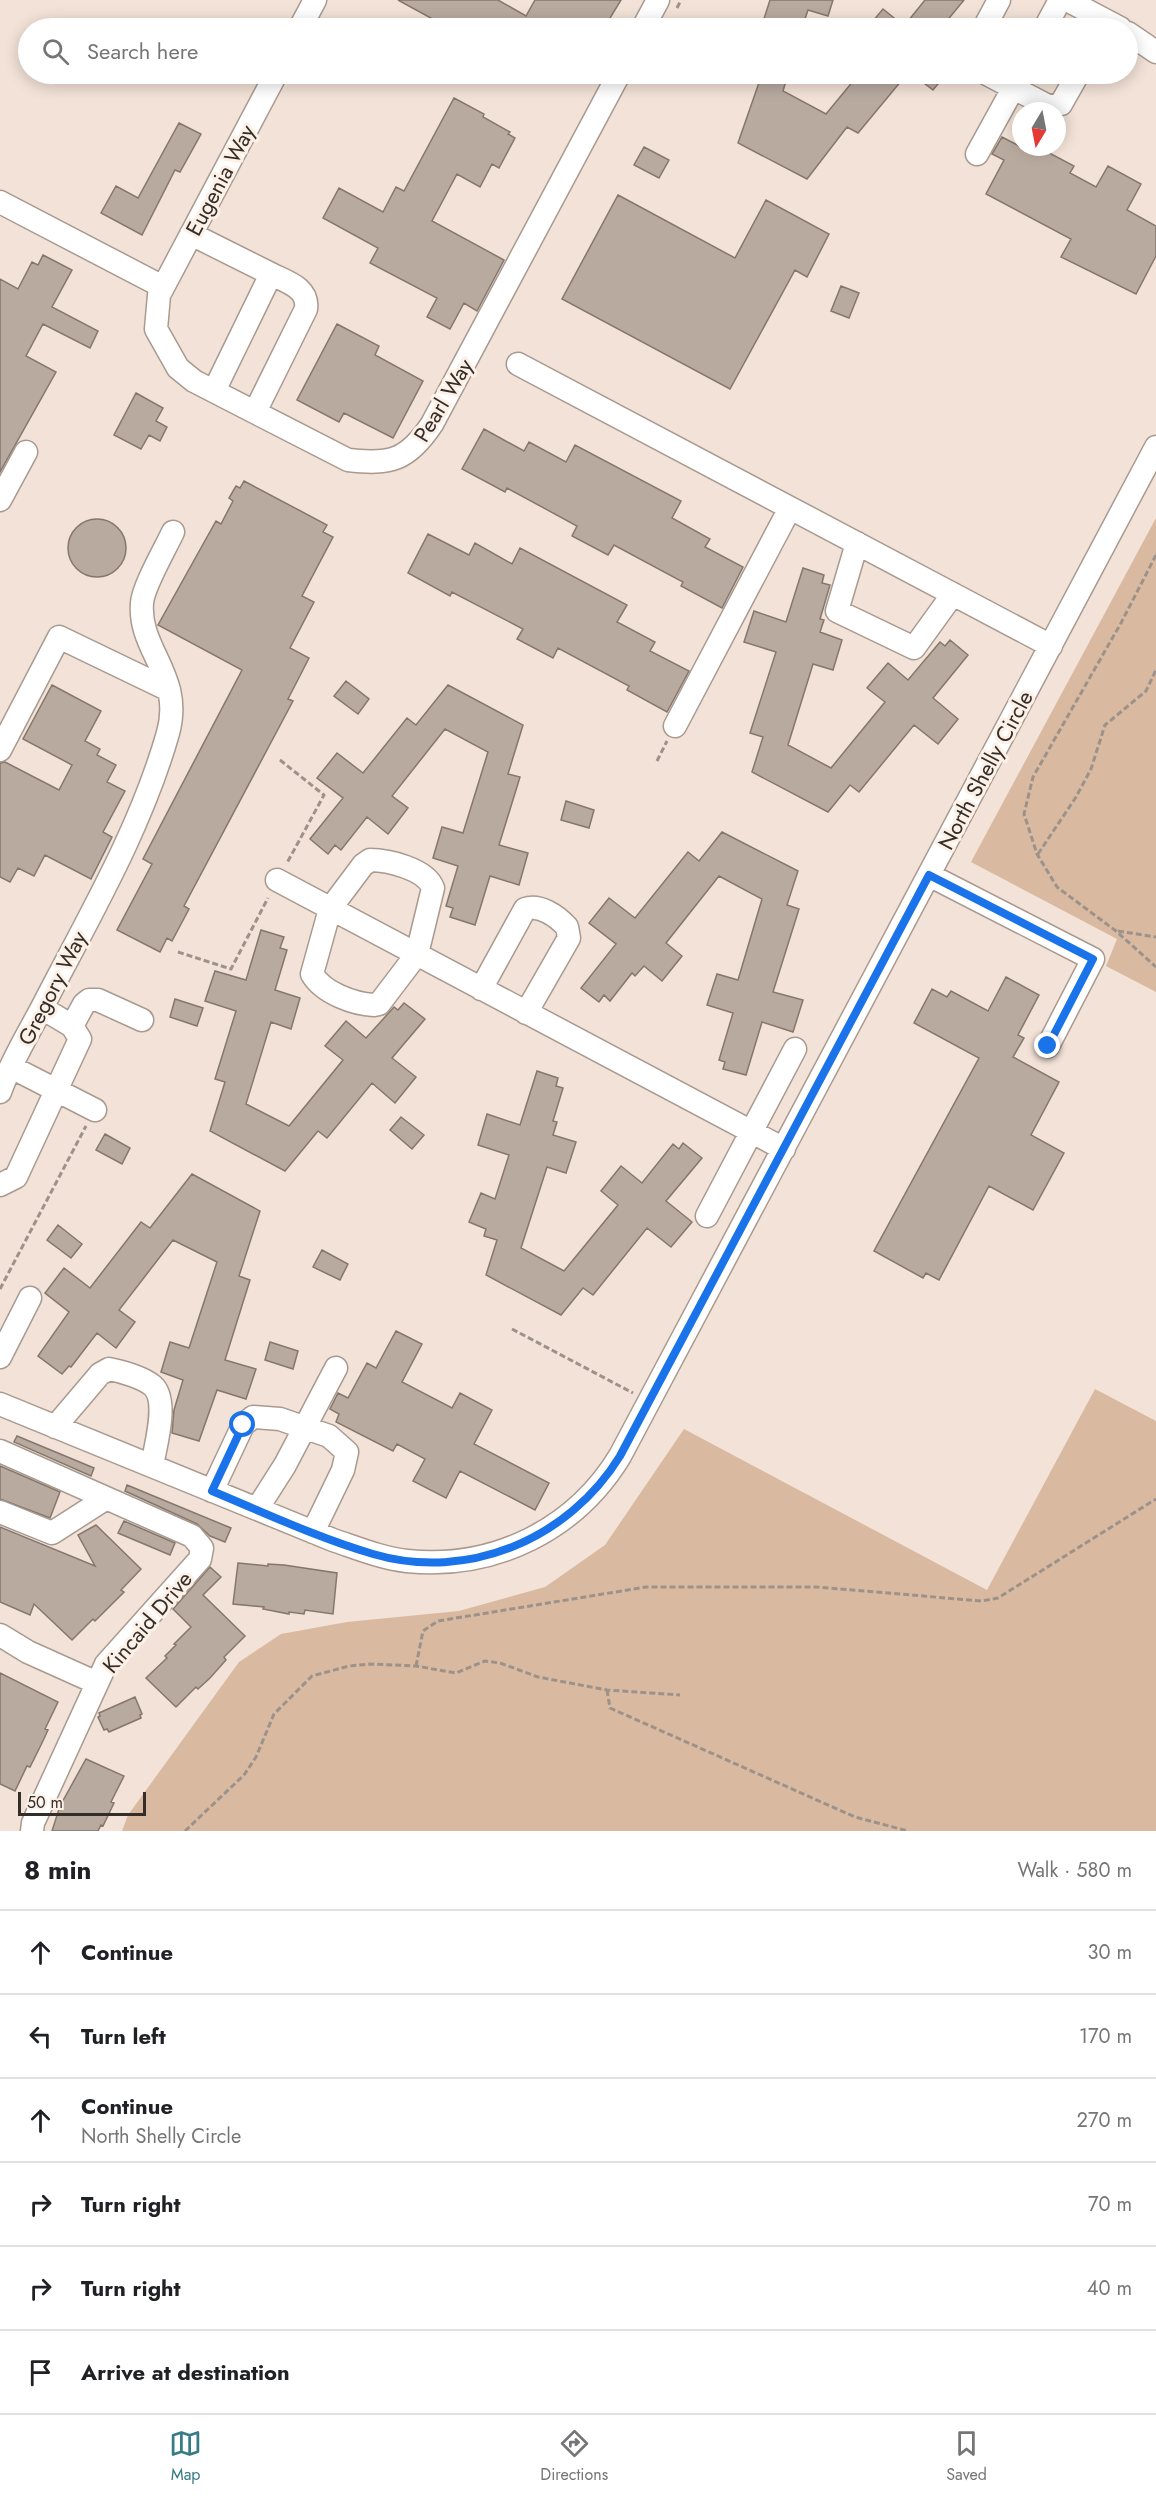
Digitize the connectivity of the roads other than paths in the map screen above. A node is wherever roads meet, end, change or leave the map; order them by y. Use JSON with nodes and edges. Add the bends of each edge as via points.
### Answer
{"nodes":[{"id":1,"x":315,"y":0,"type":"edge"},
{"id":2,"x":658,"y":0,"type":"edge"},
{"id":3,"x":999,"y":0,"type":"edge"},
{"id":4,"x":1060,"y":0,"type":"edge"},
{"id":5,"x":1067,"y":0,"type":"edge"},
{"id":6,"x":305,"y":18,"type":"edge"},
{"id":7,"x":648,"y":18,"type":"edge"},
{"id":8,"x":989,"y":18,"type":"edge"},
{"id":9,"x":1050,"y":18,"type":"edge"},
{"id":10,"x":1096,"y":18,"type":"edge"},
{"id":11,"x":1138,"y":40,"type":"edge"},
{"id":12,"x":1156,"y":52,"type":"edge"},
{"id":13,"x":271,"y":84,"type":"edge"},
{"id":14,"x":614,"y":84,"type":"edge"},
{"id":15,"x":1015,"y":84,"type":"edge"},
{"id":16,"x":1022,"y":84,"type":"edge"},
{"id":17,"x":1072,"y":84,"type":"edge"},
{"id":18,"x":977,"y":154,"type":"dead end"},
{"id":19,"x":0,"y":202,"type":"edge"},
{"id":20,"x":191,"y":234,"type":"junction"},
{"id":21,"x":271,"y":274,"type":"junction"},
{"id":22,"x":163,"y":287,"type":"junction"},
{"id":23,"x":518,"y":364,"type":"dead end"},
{"id":24,"x":214,"y":391,"type":"junction"},
{"id":25,"x":255,"y":412,"type":"junction"},
{"id":26,"x":1156,"y":447,"type":"edge"},
{"id":27,"x":26,"y":452,"type":"dead end"},
{"id":28,"x":0,"y":501,"type":"edge"},
{"id":29,"x":790,"y":508,"type":"junction"},
{"id":30,"x":173,"y":532,"type":"dead end"},
{"id":31,"x":857,"y":543,"type":"junction"},
{"id":32,"x":953,"y":594,"type":"junction"},
{"id":33,"x":1051,"y":646,"type":"junction"},
{"id":34,"x":169,"y":690,"type":"junction"},
{"id":35,"x":675,"y":726,"type":"dead end"},
{"id":36,"x":0,"y":750,"type":"edge"},
{"id":37,"x":929,"y":875,"type":"junction"},
{"id":38,"x":277,"y":880,"type":"dead end"},
{"id":39,"x":330,"y":909,"type":"junction"},
{"id":40,"x":417,"y":954,"type":"junction"},
{"id":41,"x":481,"y":989,"type":"junction"},
{"id":42,"x":42,"y":1008,"type":"junction"},
{"id":43,"x":526,"y":1013,"type":"junction"},
{"id":44,"x":142,"y":1020,"type":"dead end"},
{"id":45,"x":72,"y":1026,"type":"junction"},
{"id":46,"x":1048,"y":1046,"type":"dead end"},
{"id":47,"x":795,"y":1050,"type":"dead end"},
{"id":48,"x":11,"y":1067,"type":"junction"},
{"id":49,"x":57,"y":1090,"type":"junction"},
{"id":50,"x":0,"y":1092,"type":"edge"},
{"id":51,"x":95,"y":1110,"type":"road end"},
{"id":52,"x":751,"y":1131,"type":"junction"},
{"id":53,"x":784,"y":1149,"type":"junction"},
{"id":54,"x":0,"y":1185,"type":"edge"},
{"id":55,"x":707,"y":1216,"type":"dead end"},
{"id":56,"x":30,"y":1298,"type":"dead end"},
{"id":57,"x":0,"y":1357,"type":"edge"},
{"id":58,"x":336,"y":1368,"type":"dead end"},
{"id":59,"x":0,"y":1404,"type":"edge"},
{"id":60,"x":55,"y":1427,"type":"junction"},
{"id":61,"x":305,"y":1428,"type":"junction"},
{"id":62,"x":0,"y":1451,"type":"edge"},
{"id":63,"x":152,"y":1466,"type":"junction"},
{"id":64,"x":212,"y":1491,"type":"junction"},
{"id":65,"x":105,"y":1499,"type":"junction"},
{"id":66,"x":257,"y":1509,"type":"junction"},
{"id":67,"x":0,"y":1512,"type":"edge"},
{"id":68,"x":313,"y":1532,"type":"junction"},
{"id":69,"x":0,"y":1635,"type":"edge"},
{"id":70,"x":97,"y":1683,"type":"junction"},
{"id":71,"x":32,"y":1831,"type":"edge"}],
"edges":[{"from":1,"to":6,"type":"street"},
{"from":2,"to":7,"type":"street"},
{"from":3,"to":8,"type":"street"},
{"from":4,"to":9,"type":"street"},
{"from":5,"to":10,"type":"street"},
{"from":11,"to":12,"type":"street"},
{"from":13,"to":20,"type":"street","name":"Eugenia Way"},
{"from":14,"to":25,"type":"street","name":"Pearl Way","via":[[444,405],[415,448],[372,463],[348,460]]},
{"from":15,"to":18,"type":"street"},
{"from":16,"to":17,"type":"street","via":[[1048,106],[1061,104]]},
{"from":19,"to":22,"type":"street"},
{"from":20,"to":21,"type":"street"},
{"from":20,"to":22,"type":"street","name":"Eugenia Way"},
{"from":21,"to":24,"type":"street"},
{"from":21,"to":25,"type":"street","via":[[304,293],[307,301]]},
{"from":22,"to":24,"type":"street","name":"Pearl Way","via":[[156,329],[163,345],[178,368]]},
{"from":23,"to":29,"type":"street"},
{"from":24,"to":25,"type":"street","name":"Pearl Way"},
{"from":26,"to":33,"type":"street","name":"North Shelly Circle"},
{"from":27,"to":28,"type":"street"},
{"from":29,"to":31,"type":"street"},
{"from":29,"to":35,"type":"street"},
{"from":30,"to":34,"type":"street","name":"Gregory Way","via":[[142,600],[142,623],[167,677]]},
{"from":31,"to":32,"type":"street"},
{"from":31,"to":32,"type":"street","via":[[837,611],[914,648]]},
{"from":32,"to":33,"type":"street"},
{"from":33,"to":37,"type":"street","name":"North Shelly Circle"},
{"from":34,"to":36,"type":"street","via":[[59,638]]},
{"from":34,"to":42,"type":"street","name":"Gregory Way","via":[[169,730],[154,777]]},
{"from":37,"to":46,"type":"street","via":[[1093,959]]},
{"from":37,"to":53,"type":"street","name":"North Shelly Circle"},
{"from":38,"to":39,"type":"street"},
{"from":39,"to":40,"type":"street"},
{"from":39,"to":40,"type":"street","via":[[370,860],[388,860],[415,871],[433,888]]},
{"from":39,"to":40,"type":"street","via":[[312,974],[347,1000],[379,1004]]},
{"from":40,"to":41,"type":"street"},
{"from":41,"to":43,"type":"street"},
{"from":41,"to":43,"type":"street","via":[[525,909],[546,911],[567,927],[569,938]]},
{"from":42,"to":45,"type":"street"},
{"from":42,"to":48,"type":"street","name":"Gregory Way"},
{"from":43,"to":52,"type":"street"},
{"from":44,"to":45,"type":"street","via":[[98,1000],[89,1000]]},
{"from":45,"to":49,"type":"street","via":[[80,1039]]},
{"from":47,"to":52,"type":"street"},
{"from":48,"to":49,"type":"street"},
{"from":48,"to":50,"type":"street","name":"Gregory Way"},
{"from":49,"to":51,"type":"street"},
{"from":49,"to":54,"type":"street","via":[[16,1178]]},
{"from":52,"to":53,"type":"street"},
{"from":52,"to":55,"type":"street"},
{"from":53,"to":68,"type":"street","name":"North Shelly Circle","via":[[610,1473],[583,1503],[549,1530],[505,1551],[470,1560],[406,1561]]},
{"from":56,"to":57,"type":"street"},
{"from":58,"to":61,"type":"street"},
{"from":59,"to":60,"type":"street","name":"North Shelly Circle"},
{"from":60,"to":63,"type":"street","name":"North Shelly Circle"},
{"from":60,"to":63,"type":"street","via":[[100,1374],[109,1369],[124,1372],[153,1386],[158,1394],[161,1412]]},
{"from":61,"to":64,"type":"street","via":[[280,1419],[253,1417],[243,1425]]},
{"from":61,"to":66,"type":"street"},
{"from":61,"to":68,"type":"street","via":[[329,1436],[347,1452],[343,1470]]},
{"from":62,"to":65,"type":"street","name":"Kincaid Drive"},
{"from":63,"to":64,"type":"street","name":"North Shelly Circle"},
{"from":64,"to":66,"type":"street","name":"North Shelly Circle"},
{"from":65,"to":67,"type":"street","via":[[52,1533]]},
{"from":65,"to":70,"type":"street","name":"Kincaid Drive","via":[[192,1536],[202,1548],[200,1559],[106,1664]]},
{"from":66,"to":68,"type":"street","name":"North Shelly Circle"},
{"from":69,"to":70,"type":"street"},
{"from":70,"to":71,"type":"street","name":"Kincaid Drive"}]}
